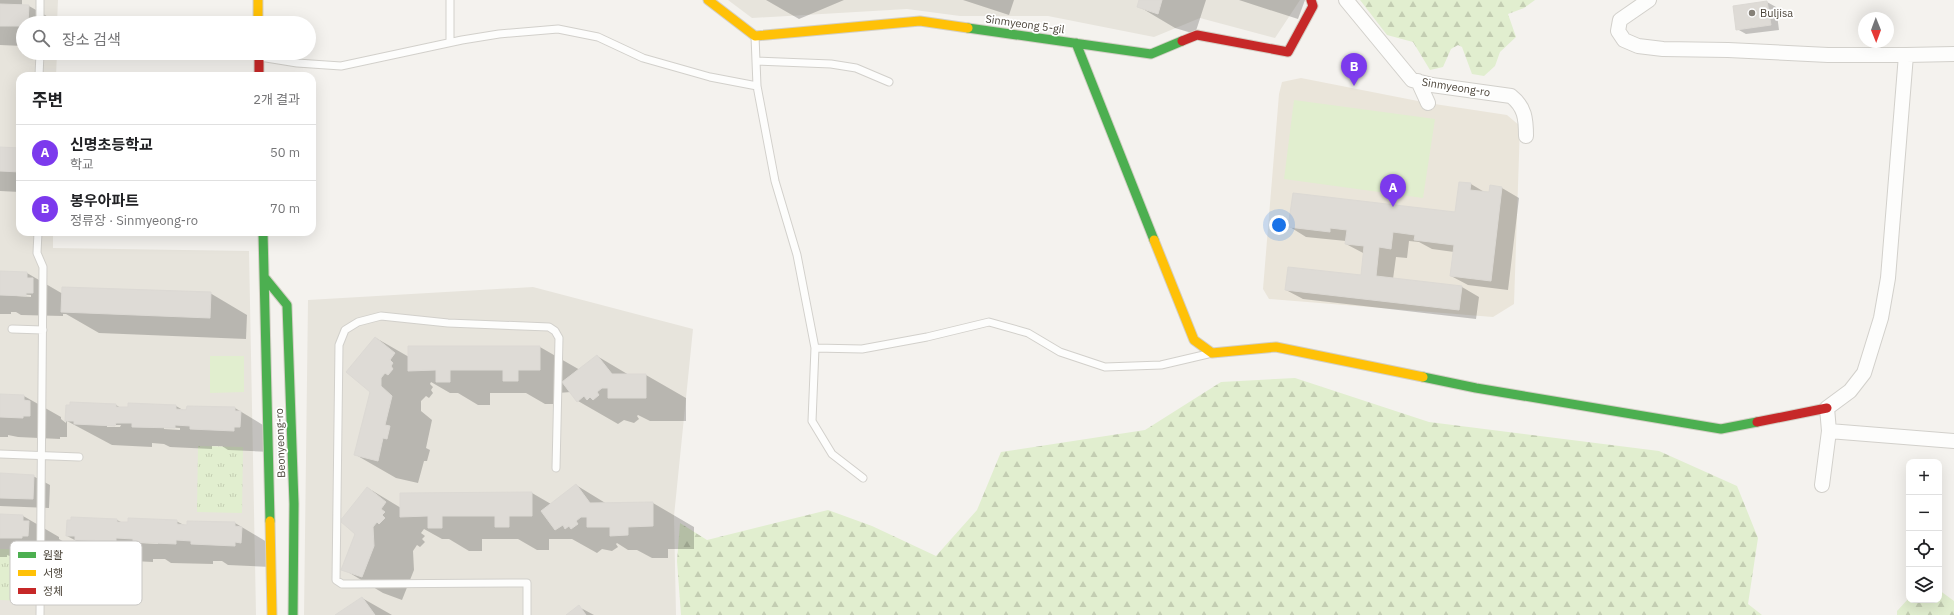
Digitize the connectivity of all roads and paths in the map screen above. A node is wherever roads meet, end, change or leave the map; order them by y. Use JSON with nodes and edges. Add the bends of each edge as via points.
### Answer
{"nodes":[{"id":1,"x":40,"y":0,"type":"edge"},
{"id":2,"x":258,"y":0,"type":"edge"},
{"id":3,"x":450,"y":0,"type":"edge"},
{"id":4,"x":708,"y":0,"type":"edge"},
{"id":5,"x":1311,"y":0,"type":"edge"},
{"id":6,"x":1346,"y":0,"type":"edge"},
{"id":7,"x":1649,"y":0,"type":"edge"},
{"id":8,"x":40,"y":16,"type":"edge"},
{"id":9,"x":258,"y":16,"type":"edge"},
{"id":10,"x":755,"y":36,"type":"junction"},
{"id":11,"x":450,"y":42,"type":"junction"},
{"id":12,"x":1076,"y":44,"type":"junction"},
{"id":13,"x":1954,"y":54,"type":"edge"},
{"id":14,"x":1906,"y":55,"type":"junction"},
{"id":15,"x":40,"y":60,"type":"edge"},
{"id":16,"x":259,"y":60,"type":"edge"},
{"id":17,"x":283,"y":60,"type":"edge"},
{"id":18,"x":756,"y":61,"type":"junction"},
{"id":19,"x":40,"y":72,"type":"edge"},
{"id":20,"x":260,"y":72,"type":"edge"},
{"id":21,"x":1418,"y":81,"type":"junction"},
{"id":22,"x":888,"y":82,"type":"dead end"},
{"id":23,"x":757,"y":86,"type":"junction"},
{"id":24,"x":1428,"y":103,"type":"dead end"},
{"id":25,"x":1526,"y":136,"type":"dead end"},
{"id":26,"x":38,"y":236,"type":"edge"},
{"id":27,"x":264,"y":236,"type":"edge"},
{"id":28,"x":265,"y":278,"type":"junction"},
{"id":29,"x":12,"y":329,"type":"dead end"},
{"id":30,"x":43,"y":330,"type":"junction"},
{"id":31,"x":815,"y":348,"type":"junction"},
{"id":32,"x":1212,"y":353,"type":"junction"},
{"id":33,"x":1826,"y":408,"type":"junction"},
{"id":34,"x":1829,"y":431,"type":"junction"},
{"id":35,"x":1954,"y":441,"type":"edge"},
{"id":36,"x":0,"y":454,"type":"edge"},
{"id":37,"x":42,"y":456,"type":"junction"},
{"id":38,"x":79,"y":457,"type":"dead end"},
{"id":39,"x":556,"y":468,"type":"dead end"},
{"id":40,"x":863,"y":478,"type":"dead end"},
{"id":41,"x":1822,"y":485,"type":"dead end"},
{"id":42,"x":41,"y":541,"type":"edge"},
{"id":43,"x":40,"y":605,"type":"edge"},
{"id":44,"x":40,"y":615,"type":"edge"},
{"id":45,"x":272,"y":615,"type":"edge"},
{"id":46,"x":294,"y":615,"type":"edge"},
{"id":47,"x":527,"y":615,"type":"edge"}],
"edges":[{"from":1,"to":8,"type":"lane"},
{"from":2,"to":9,"type":"street"},
{"from":3,"to":11,"type":"lane"},
{"from":4,"to":10,"type":"street"},
{"from":5,"to":12,"type":"street","name":"Sinmyeong 5-gil","via":[[1313,6],[1288,52],[1197,35],[1150,54]]},
{"from":6,"to":21,"type":"street","name":"Sinmyeong-ro","via":[[1412,80]]},
{"from":7,"to":14,"type":"street","via":[[1620,20],[1618,31],[1624,40],[1638,46],[1828,55]]},
{"from":10,"to":12,"type":"street","name":"Sinmyeong 5-gil","via":[[920,21]]},
{"from":10,"to":18,"type":"lane"},
{"from":11,"to":17,"type":"lane","via":[[341,66]]},
{"from":11,"to":23,"type":"lane","via":[[499,34],[558,29],[598,37],[643,58]]},
{"from":12,"to":32,"type":"street","via":[[1194,340]]},
{"from":13,"to":14,"type":"street"},
{"from":14,"to":33,"type":"street","via":[[1888,278],[1881,318],[1864,373],[1850,391]]},
{"from":15,"to":19,"type":"lane"},
{"from":16,"to":20,"type":"street"},
{"from":18,"to":22,"type":"lane","via":[[831,64],[856,68]]},
{"from":18,"to":23,"type":"lane"},
{"from":21,"to":24,"type":"street"},
{"from":21,"to":25,"type":"street","name":"Sinmyeong-ro","via":[[1511,96],[1518,101],[1524,112]]},
{"from":23,"to":31,"type":"lane","via":[[775,181],[797,255]]},
{"from":26,"to":30,"type":"lane","via":[[37,253],[43,267]]},
{"from":27,"to":28,"type":"street","name":"Beonyeong-ro"},
{"from":28,"to":45,"type":"street","name":"Beonyeong-ro"},
{"from":28,"to":46,"type":"street","name":"Beonyeong-ro","via":[[287,305],[294,504]]},
{"from":29,"to":30,"type":"lane"},
{"from":30,"to":37,"type":"lane"},
{"from":31,"to":32,"type":"lane","via":[[862,349],[989,322],[1028,333],[1060,352],[1105,367],[1161,365]]},
{"from":31,"to":40,"type":"lane","via":[[812,421],[832,454]]},
{"from":32,"to":33,"type":"street","via":[[1276,347],[1476,388],[1720,429]]},
{"from":33,"to":34,"type":"street"},
{"from":34,"to":35,"type":"street"},
{"from":34,"to":41,"type":"street"},
{"from":36,"to":37,"type":"lane"},
{"from":37,"to":38,"type":"lane"},
{"from":37,"to":42,"type":"lane"},
{"from":39,"to":47,"type":"lane","via":[[559,338],[556,331],[549,327],[448,323],[381,316],[358,322],[345,330],[339,345],[336,580],[342,584],[527,583]]},
{"from":43,"to":44,"type":"lane"}]}
